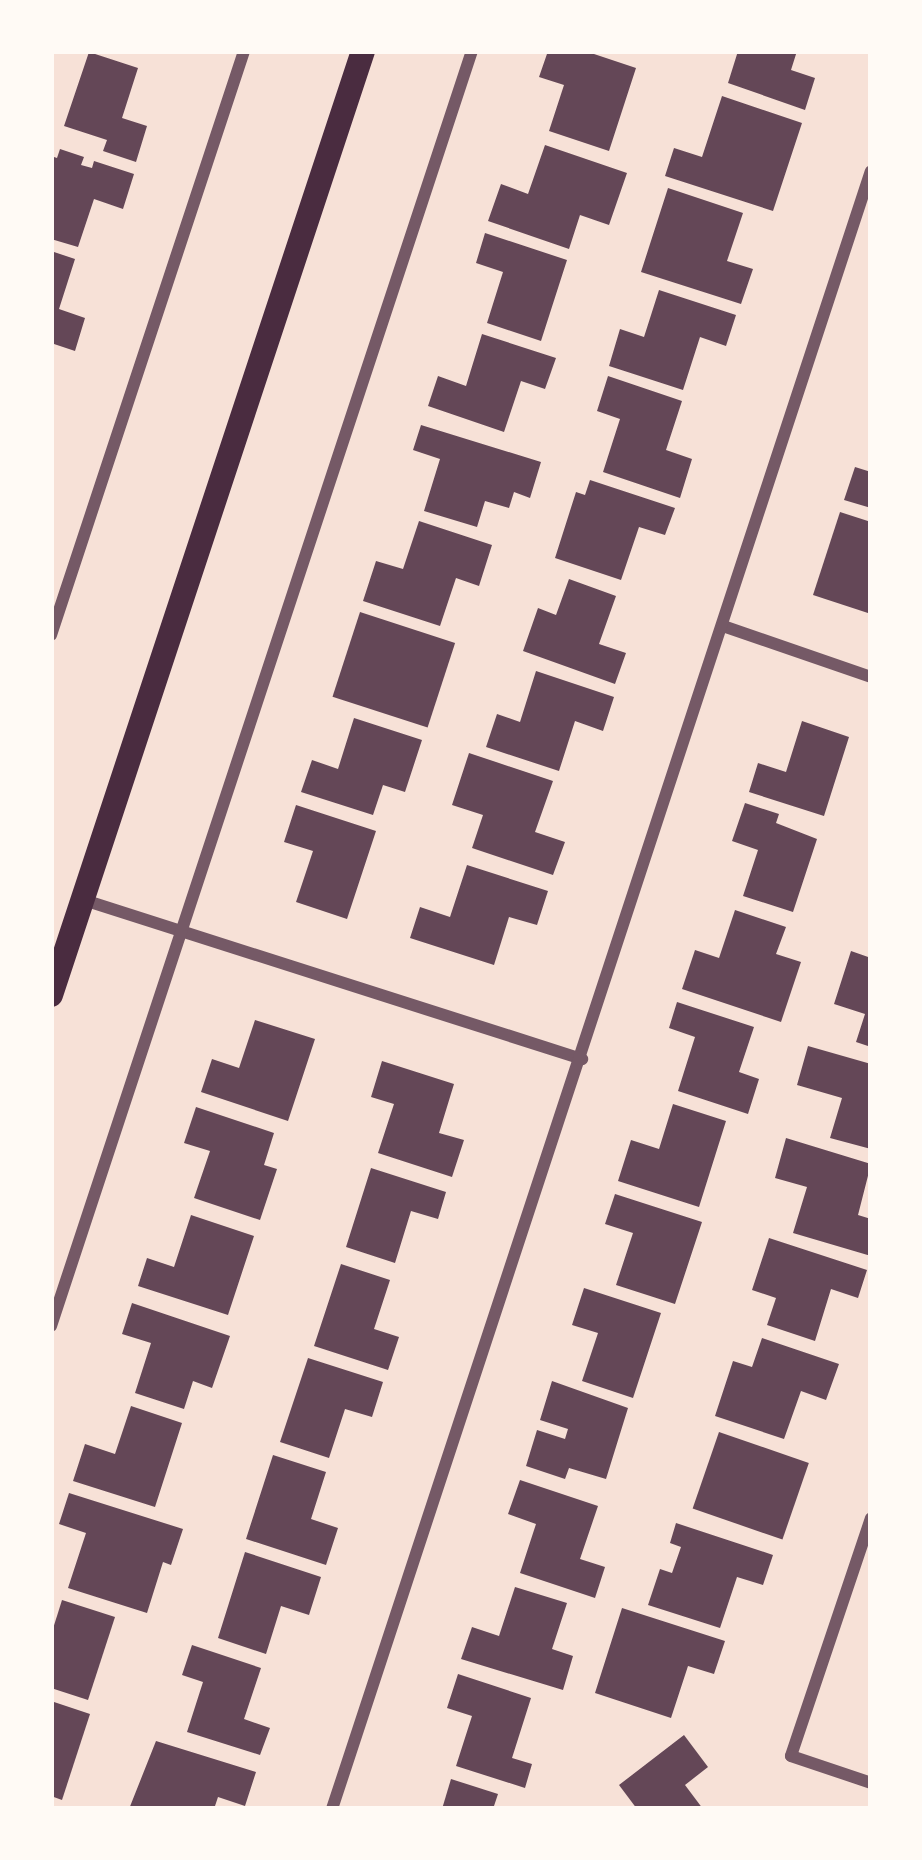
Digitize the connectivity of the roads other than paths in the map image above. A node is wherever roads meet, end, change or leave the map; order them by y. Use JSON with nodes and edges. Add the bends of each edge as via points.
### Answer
{"nodes":[{"id":1,"x":244,"y":51,"type":"edge"},
{"id":2,"x":363,"y":51,"type":"edge"},
{"id":3,"x":472,"y":51,"type":"edge"},
{"id":4,"x":871,"y":171,"type":"edge"},
{"id":5,"x":723,"y":626,"type":"junction"},
{"id":6,"x":51,"y":635,"type":"edge"},
{"id":7,"x":871,"y":676,"type":"edge"},
{"id":8,"x":82,"y":900,"type":"junction"},
{"id":9,"x":181,"y":931,"type":"junction"},
{"id":10,"x":51,"y":995,"type":"edge"},
{"id":11,"x":582,"y":1059,"type":"junction"},
{"id":12,"x":51,"y":1326,"type":"edge"},
{"id":13,"x":871,"y":1518,"type":"edge"},
{"id":14,"x":871,"y":1783,"type":"edge"},
{"id":15,"x":332,"y":1809,"type":"edge"}],
"edges":[{"from":1,"to":6,"type":"street"},
{"from":2,"to":8,"type":"main road"},
{"from":3,"to":9,"type":"street"},
{"from":4,"to":5,"type":"street"},
{"from":5,"to":7,"type":"street"},
{"from":5,"to":11,"type":"street"},
{"from":8,"to":9,"type":"street"},
{"from":8,"to":10,"type":"main road"},
{"from":9,"to":11,"type":"street"},
{"from":9,"to":12,"type":"street"},
{"from":11,"to":15,"type":"street"},
{"from":13,"to":14,"type":"street","via":[[791,1756]]}]}
